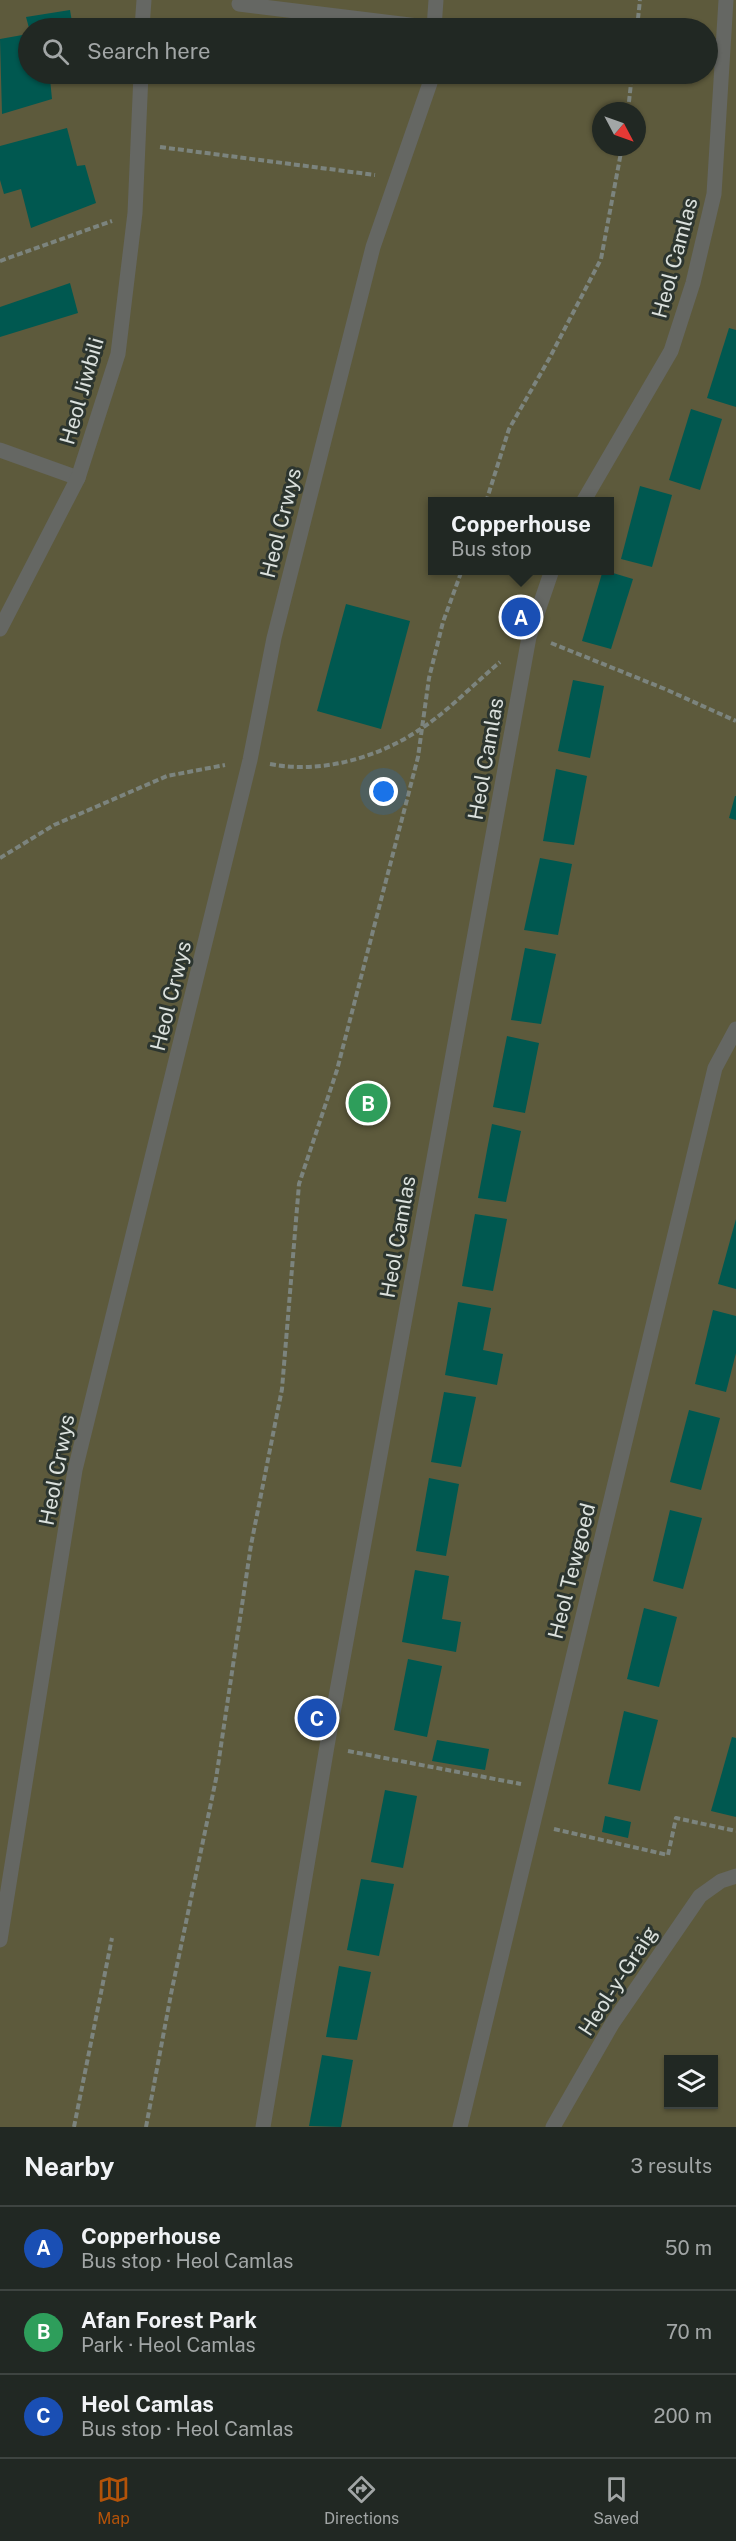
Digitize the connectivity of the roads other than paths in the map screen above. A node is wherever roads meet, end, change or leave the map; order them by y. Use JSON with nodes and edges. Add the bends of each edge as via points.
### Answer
{"nodes":[{"id":1,"x":144,"y":0,"type":"edge"},
{"id":2,"x":436,"y":0,"type":"edge"},
{"id":3,"x":726,"y":0,"type":"edge"},
{"id":4,"x":239,"y":4,"type":"dead end"},
{"id":5,"x":143,"y":18,"type":"edge"},
{"id":6,"x":353,"y":18,"type":"edge"},
{"id":7,"x":435,"y":18,"type":"edge"},
{"id":8,"x":141,"y":84,"type":"edge"},
{"id":9,"x":430,"y":84,"type":"edge"},
{"id":10,"x":0,"y":450,"type":"edge"},
{"id":11,"x":78,"y":478,"type":"junction"},
{"id":12,"x":585,"y":497,"type":"edge"},
{"id":13,"x":550,"y":575,"type":"edge"},
{"id":14,"x":0,"y":629,"type":"edge"},
{"id":15,"x":736,"y":1029,"type":"edge"},
{"id":16,"x":736,"y":1876,"type":"edge"},
{"id":17,"x":0,"y":1940,"type":"edge"},
{"id":18,"x":263,"y":2127,"type":"edge"},
{"id":19,"x":460,"y":2127,"type":"edge"},
{"id":20,"x":553,"y":2127,"type":"edge"}],
"edges":[{"from":1,"to":5,"type":"street"},
{"from":2,"to":7,"type":"street"},
{"from":3,"to":12,"type":"street","name":"Heol Camlas","via":[[714,194],[693,283],[670,351]]},
{"from":4,"to":6,"type":"street"},
{"from":8,"to":11,"type":"street","name":"Heol Jiwbili","via":[[135,213],[118,354]]},
{"from":9,"to":17,"type":"street","name":"Heol Crwys","via":[[373,247],[274,638],[250,760],[75,1470]]},
{"from":10,"to":11,"type":"street"},
{"from":11,"to":14,"type":"street","name":"Heol Jiwbili"},
{"from":13,"to":18,"type":"street","name":"Heol Camlas","via":[[529,637],[327,1746]]},
{"from":15,"to":19,"type":"street","name":"Heol Tewgoed","via":[[715,1068]]},
{"from":16,"to":20,"type":"street","name":"Heol-y-Graig","via":[[700,1896],[612,2024]]}]}
